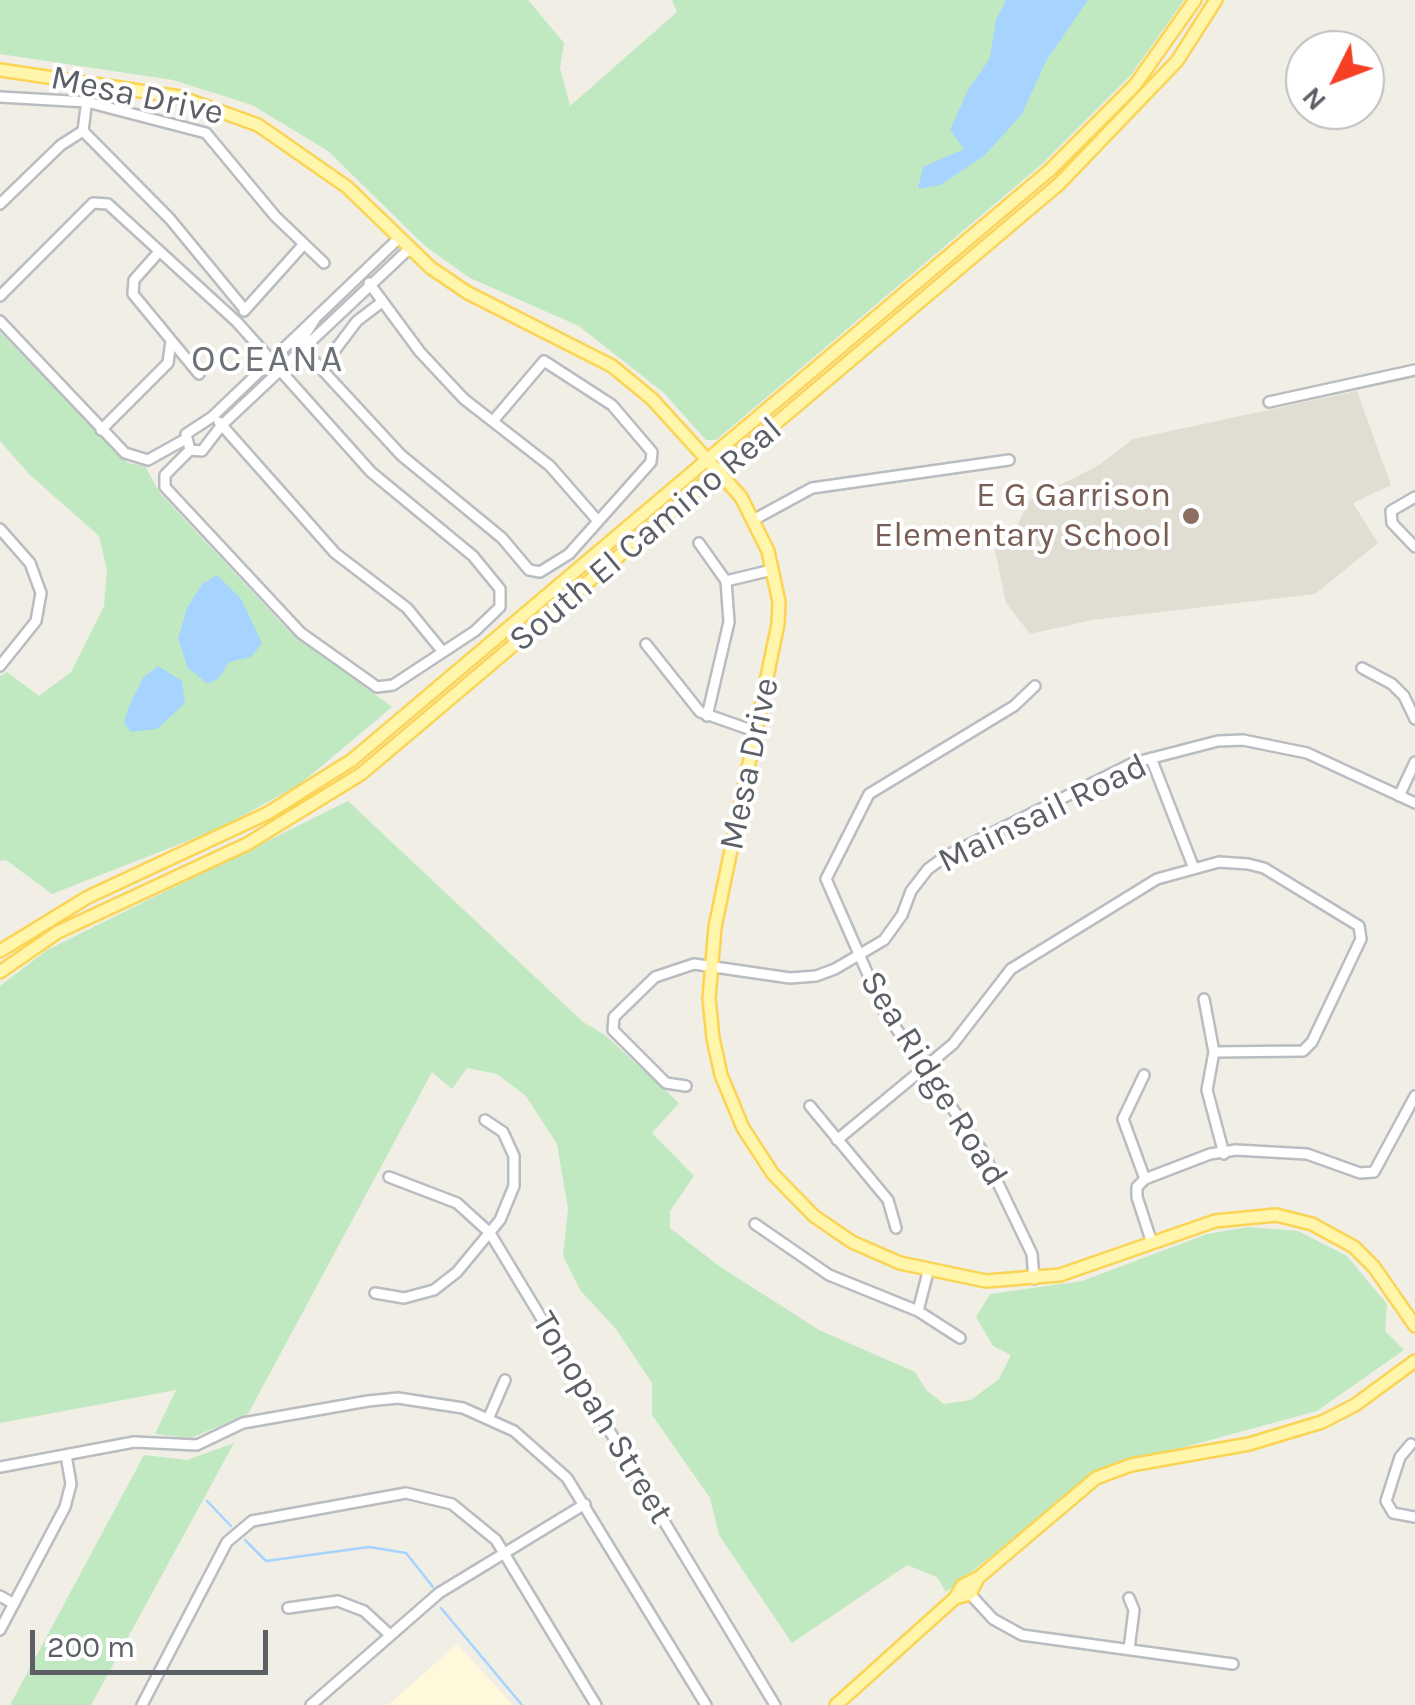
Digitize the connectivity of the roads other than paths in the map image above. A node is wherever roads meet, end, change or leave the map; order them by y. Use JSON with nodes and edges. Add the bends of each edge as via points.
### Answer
{"nodes":[{"id":1,"x":1195,"y":0,"type":"edge"},
{"id":2,"x":1216,"y":0,"type":"edge"},
{"id":3,"x":1149,"y":69,"type":"junction"},
{"id":4,"x":0,"y":70,"type":"edge"},
{"id":5,"x":89,"y":84,"type":"junction"},
{"id":6,"x":1147,"y":96,"type":"junction"},
{"id":7,"x":0,"y":98,"type":"edge"},
{"id":8,"x":87,"y":102,"type":"junction"},
{"id":9,"x":83,"y":132,"type":"junction"},
{"id":10,"x":0,"y":204,"type":"edge"},
{"id":11,"x":398,"y":239,"type":"junction"},
{"id":12,"x":304,"y":244,"type":"junction"},
{"id":13,"x":409,"y":249,"type":"junction"},
{"id":14,"x":158,"y":253,"type":"junction"},
{"id":15,"x":379,"y":257,"type":"junction"},
{"id":16,"x":324,"y":263,"type":"dead end"},
{"id":17,"x":370,"y":286,"type":"junction"},
{"id":18,"x":0,"y":296,"type":"edge"},
{"id":19,"x":382,"y":302,"type":"junction"},
{"id":20,"x":245,"y":310,"type":"junction"},
{"id":21,"x":315,"y":319,"type":"junction"},
{"id":22,"x":0,"y":321,"type":"edge"},
{"id":23,"x":237,"y":322,"type":"junction"},
{"id":24,"x":172,"y":340,"type":"junction"},
{"id":25,"x":304,"y":349,"type":"junction"},
{"id":26,"x":332,"y":354,"type":"dead end"},
{"id":27,"x":271,"y":361,"type":"junction"},
{"id":28,"x":1415,"y":370,"type":"edge"},
{"id":29,"x":280,"y":371,"type":"junction"},
{"id":30,"x":199,"y":374,"type":"dead end"},
{"id":31,"x":234,"y":396,"type":"junction"},
{"id":32,"x":1269,"y":402,"type":"dead end"},
{"id":33,"x":493,"y":421,"type":"junction"},
{"id":34,"x":221,"y":426,"type":"junction"},
{"id":35,"x":101,"y":430,"type":"junction"},
{"id":36,"x":187,"y":445,"type":"junction"},
{"id":37,"x":708,"y":460,"type":"junction"},
{"id":38,"x":1009,"y":460,"type":"dead end"},
{"id":39,"x":720,"y":472,"type":"junction"},
{"id":40,"x":1415,"y":497,"type":"edge"},
{"id":41,"x":598,"y":520,"type":"junction"},
{"id":42,"x":756,"y":520,"type":"junction"},
{"id":43,"x":0,"y":530,"type":"edge"},
{"id":44,"x":699,"y":543,"type":"dead end"},
{"id":45,"x":1415,"y":548,"type":"edge"},
{"id":46,"x":772,"y":570,"type":"junction"},
{"id":47,"x":726,"y":581,"type":"junction"},
{"id":48,"x":646,"y":644,"type":"dead end"},
{"id":49,"x":443,"y":652,"type":"junction"},
{"id":50,"x":0,"y":666,"type":"edge"},
{"id":51,"x":1362,"y":668,"type":"dead end"},
{"id":52,"x":1035,"y":686,"type":"dead end"},
{"id":53,"x":707,"y":716,"type":"junction"},
{"id":54,"x":1415,"y":719,"type":"edge"},
{"id":55,"x":758,"y":732,"type":"junction"},
{"id":56,"x":1151,"y":758,"type":"junction"},
{"id":57,"x":1415,"y":762,"type":"edge"},
{"id":58,"x":1399,"y":796,"type":"junction"},
{"id":59,"x":1415,"y":803,"type":"edge"},
{"id":60,"x":1193,"y":866,"type":"junction"},
{"id":61,"x":0,"y":951,"type":"edge"},
{"id":62,"x":858,"y":956,"type":"junction"},
{"id":63,"x":710,"y":964,"type":"junction"},
{"id":64,"x":0,"y":972,"type":"edge"},
{"id":65,"x":1204,"y":998,"type":"dead end"},
{"id":66,"x":1214,"y":1052,"type":"junction"},
{"id":67,"x":926,"y":1068,"type":"junction"},
{"id":68,"x":1144,"y":1075,"type":"dead end"},
{"id":69,"x":686,"y":1086,"type":"dead end"},
{"id":70,"x":1415,"y":1096,"type":"edge"},
{"id":71,"x":810,"y":1106,"type":"dead end"},
{"id":72,"x":485,"y":1120,"type":"dead end"},
{"id":73,"x":838,"y":1140,"type":"junction"},
{"id":74,"x":1224,"y":1154,"type":"junction"},
{"id":75,"x":389,"y":1177,"type":"dead end"},
{"id":76,"x":1145,"y":1179,"type":"junction"},
{"id":77,"x":755,"y":1224,"type":"dead end"},
{"id":78,"x":896,"y":1228,"type":"dead end"},
{"id":79,"x":490,"y":1233,"type":"junction"},
{"id":80,"x":1152,"y":1243,"type":"junction"},
{"id":81,"x":928,"y":1272,"type":"junction"},
{"id":82,"x":1034,"y":1279,"type":"junction"},
{"id":83,"x":376,"y":1293,"type":"dead end"},
{"id":84,"x":1397,"y":1300,"type":"junction"},
{"id":85,"x":1415,"y":1308,"type":"edge"},
{"id":86,"x":918,"y":1310,"type":"junction"},
{"id":87,"x":1415,"y":1326,"type":"edge"},
{"id":88,"x":960,"y":1338,"type":"dead end"},
{"id":89,"x":1415,"y":1357,"type":"edge"},
{"id":90,"x":505,"y":1380,"type":"dead end"},
{"id":91,"x":488,"y":1418,"type":"junction"},
{"id":92,"x":1411,"y":1444,"type":"dead end"},
{"id":93,"x":66,"y":1455,"type":"junction"},
{"id":94,"x":0,"y":1467,"type":"edge"},
{"id":95,"x":584,"y":1504,"type":"junction"},
{"id":96,"x":1415,"y":1517,"type":"edge"},
{"id":97,"x":504,"y":1552,"type":"junction"},
{"id":98,"x":978,"y":1578,"type":"junction"},
{"id":99,"x":970,"y":1594,"type":"junction"},
{"id":100,"x":0,"y":1596,"type":"edge"},
{"id":101,"x":954,"y":1598,"type":"junction"},
{"id":102,"x":1129,"y":1598,"type":"dead end"},
{"id":103,"x":14,"y":1604,"type":"junction"},
{"id":104,"x":288,"y":1608,"type":"dead end"},
{"id":105,"x":0,"y":1630,"type":"edge"},
{"id":106,"x":389,"y":1634,"type":"junction"},
{"id":107,"x":1129,"y":1650,"type":"junction"},
{"id":108,"x":1233,"y":1664,"type":"dead end"},
{"id":109,"x":142,"y":1705,"type":"edge"},
{"id":110,"x":310,"y":1705,"type":"edge"},
{"id":111,"x":596,"y":1705,"type":"edge"},
{"id":112,"x":706,"y":1705,"type":"edge"},
{"id":113,"x":775,"y":1705,"type":"edge"},
{"id":114,"x":836,"y":1705,"type":"edge"}],
"edges":[{"from":1,"to":3,"type":"main road","name":"South El Camino Real"},
{"from":2,"to":6,"type":"main road","name":"South El Camino Real","via":[[1178,62]]},
{"from":3,"to":6,"type":"main road"},
{"from":3,"to":37,"type":"main road","name":"South El Camino Real","via":[[1050,170]]},
{"from":4,"to":5,"type":"main road","name":"Mesa Drive"},
{"from":5,"to":8,"type":"street"},
{"from":5,"to":11,"type":"main road","name":"Mesa Drive","via":[[180,97],[258,125],[324,168]]},
{"from":6,"to":39,"type":"main road","name":"South El Camino Real","via":[[1059,184]]},
{"from":7,"to":8,"type":"street"},
{"from":8,"to":9,"type":"street"},
{"from":8,"to":12,"type":"street","via":[[206,133]]},
{"from":9,"to":10,"type":"street"},
{"from":9,"to":20,"type":"street","via":[[170,219]]},
{"from":11,"to":13,"type":"main road","name":"Mesa Drive"},
{"from":11,"to":15,"type":"street"},
{"from":12,"to":16,"type":"street"},
{"from":12,"to":20,"type":"street"},
{"from":13,"to":17,"type":"street"},
{"from":13,"to":37,"type":"main road","name":"Mesa Drive","via":[[468,293],[612,366]]},
{"from":14,"to":18,"type":"street","via":[[100,201],[92,203]]},
{"from":14,"to":23,"type":"street"},
{"from":14,"to":24,"type":"street","via":[[134,280],[133,294]]},
{"from":15,"to":17,"type":"street"},
{"from":15,"to":21,"type":"street"},
{"from":17,"to":19,"type":"street"},
{"from":17,"to":25,"type":"street"},
{"from":19,"to":26,"type":"street"},
{"from":19,"to":33,"type":"street","via":[[431,364]]},
{"from":20,"to":23,"type":"street"},
{"from":21,"to":25,"type":"street","via":[[301,342]]},
{"from":21,"to":27,"type":"street"},
{"from":22,"to":35,"type":"street"},
{"from":23,"to":27,"type":"street"},
{"from":24,"to":30,"type":"street"},
{"from":24,"to":35,"type":"street","via":[[168,363]]},
{"from":25,"to":29,"type":"street"},
{"from":25,"to":41,"type":"street","via":[[401,455],[502,538],[530,570],[540,572],[568,554]]},
{"from":27,"to":29,"type":"street"},
{"from":27,"to":31,"type":"street"},
{"from":28,"to":32,"type":"street"},
{"from":29,"to":34,"type":"street"},
{"from":29,"to":49,"type":"street","via":[[371,472],[472,556],[500,589],[500,608]]},
{"from":31,"to":34,"type":"street"},
{"from":31,"to":36,"type":"street"},
{"from":33,"to":41,"type":"street","via":[[550,466]]},
{"from":33,"to":41,"type":"street","via":[[544,361],[612,405],[652,452]]},
{"from":34,"to":36,"type":"street","via":[[202,451]]},
{"from":34,"to":49,"type":"street","via":[[336,553],[407,608]]},
{"from":35,"to":36,"type":"street","via":[[136,460]]},
{"from":36,"to":49,"type":"street","via":[[164,487],[301,633],[384,688]]},
{"from":37,"to":39,"type":"main road","name":"Mesa Drive"},
{"from":37,"to":61,"type":"main road","name":"South El Camino Real","via":[[311,789],[88,897]]},
{"from":38,"to":42,"type":"street","via":[[812,488]]},
{"from":39,"to":42,"type":"main road","name":"Mesa Drive"},
{"from":39,"to":64,"type":"main road","name":"South El Camino Real","via":[[336,792],[246,844],[84,918]]},
{"from":40,"to":45,"type":"street","via":[[1392,511],[1392,524]]},
{"from":42,"to":46,"type":"main road","name":"Mesa Drive"},
{"from":43,"to":50,"type":"street","via":[[30,562],[41,593],[36,621]]},
{"from":44,"to":47,"type":"street"},
{"from":46,"to":47,"type":"street"},
{"from":46,"to":55,"type":"main road","name":"Mesa Drive","via":[[778,624]]},
{"from":47,"to":53,"type":"street","via":[[728,629]]},
{"from":48,"to":53,"type":"street"},
{"from":51,"to":54,"type":"street","via":[[1392,684]]},
{"from":52,"to":62,"type":"street","name":"Sea Ridge Road","via":[[1014,706],[868,794],[826,879]]},
{"from":53,"to":55,"type":"street"},
{"from":55,"to":63,"type":"main road","name":"Mesa Drive"},
{"from":56,"to":58,"type":"street","name":"Mainsail Road","via":[[1218,741],[1288,747]]},
{"from":56,"to":60,"type":"street"},
{"from":56,"to":62,"type":"street","name":"Mainsail Road","via":[[946,856],[911,891],[884,940]]},
{"from":57,"to":58,"type":"street"},
{"from":58,"to":59,"type":"street","name":"Mainsail Road"},
{"from":60,"to":66,"type":"street","via":[[1264,868],[1360,926],[1361,939],[1303,1051]]},
{"from":60,"to":67,"type":"street","via":[[1157,879],[1011,969],[966,1031]]},
{"from":62,"to":63,"type":"street","name":"Mainsail Road","via":[[803,977]]},
{"from":62,"to":67,"type":"street","name":"Sea Ridge Road","via":[[884,1011]]},
{"from":63,"to":69,"type":"street","name":"Mainsail Road","via":[[655,978],[614,1018],[617,1036],[666,1082]]},
{"from":63,"to":81,"type":"main road","name":"Mesa Drive","via":[[721,1075],[743,1128],[773,1174],[814,1216],[852,1242]]},
{"from":65,"to":66,"type":"street"},
{"from":66,"to":74,"type":"street","via":[[1207,1090]]},
{"from":67,"to":73,"type":"street"},
{"from":67,"to":82,"type":"street","name":"Sea Ridge Road","via":[[984,1152],[1032,1254]]},
{"from":68,"to":76,"type":"street","via":[[1123,1119]]},
{"from":70,"to":74,"type":"street","via":[[1374,1172],[1360,1174],[1307,1154]]},
{"from":71,"to":73,"type":"street"},
{"from":72,"to":79,"type":"street","via":[[503,1132],[516,1172],[512,1199]]},
{"from":73,"to":78,"type":"street","via":[[888,1200]]},
{"from":74,"to":76,"type":"street"},
{"from":75,"to":79,"type":"street","name":"Tonopah Street","via":[[458,1203]]},
{"from":76,"to":80,"type":"street","via":[[1136,1197]]},
{"from":77,"to":86,"type":"street","via":[[829,1275]]},
{"from":79,"to":83,"type":"street","via":[[434,1290],[404,1298]]},
{"from":79,"to":113,"type":"street","name":"Tonopah Street"},
{"from":80,"to":82,"type":"main road","name":"Mesa Drive"},
{"from":80,"to":84,"type":"main road","name":"Mesa Drive","via":[[1242,1215],[1295,1218],[1354,1248]]},
{"from":81,"to":82,"type":"main road","name":"Mesa Drive","via":[[986,1281]]},
{"from":81,"to":86,"type":"street"},
{"from":84,"to":85,"type":"main road"},
{"from":84,"to":87,"type":"main road","name":"Mesa Drive"},
{"from":86,"to":88,"type":"street"},
{"from":89,"to":98,"type":"main road","via":[[1322,1422],[1096,1478]]},
{"from":90,"to":91,"type":"street"},
{"from":91,"to":93,"type":"street","via":[[436,1402],[368,1401],[243,1424],[197,1445],[134,1442]]},
{"from":91,"to":95,"type":"street","via":[[544,1454]]},
{"from":92,"to":96,"type":"street","via":[[1386,1500],[1393,1513]]},
{"from":93,"to":94,"type":"street"},
{"from":93,"to":103,"type":"street","via":[[71,1484],[65,1507]]},
{"from":95,"to":97,"type":"street"},
{"from":95,"to":112,"type":"street"},
{"from":97,"to":106,"type":"street","via":[[439,1592]]},
{"from":97,"to":109,"type":"street","via":[[475,1518],[452,1504],[406,1493],[262,1517],[227,1542]]},
{"from":97,"to":111,"type":"street"},
{"from":98,"to":99,"type":"main road"},
{"from":98,"to":101,"type":"main road"},
{"from":99,"to":101,"type":"main road"},
{"from":99,"to":107,"type":"street","via":[[992,1619],[1022,1635]]},
{"from":100,"to":103,"type":"street"},
{"from":101,"to":114,"type":"main road"},
{"from":102,"to":107,"type":"street"},
{"from":103,"to":105,"type":"street"},
{"from":104,"to":106,"type":"street","via":[[338,1601],[364,1611]]},
{"from":106,"to":110,"type":"street"},
{"from":107,"to":108,"type":"street"}]}
